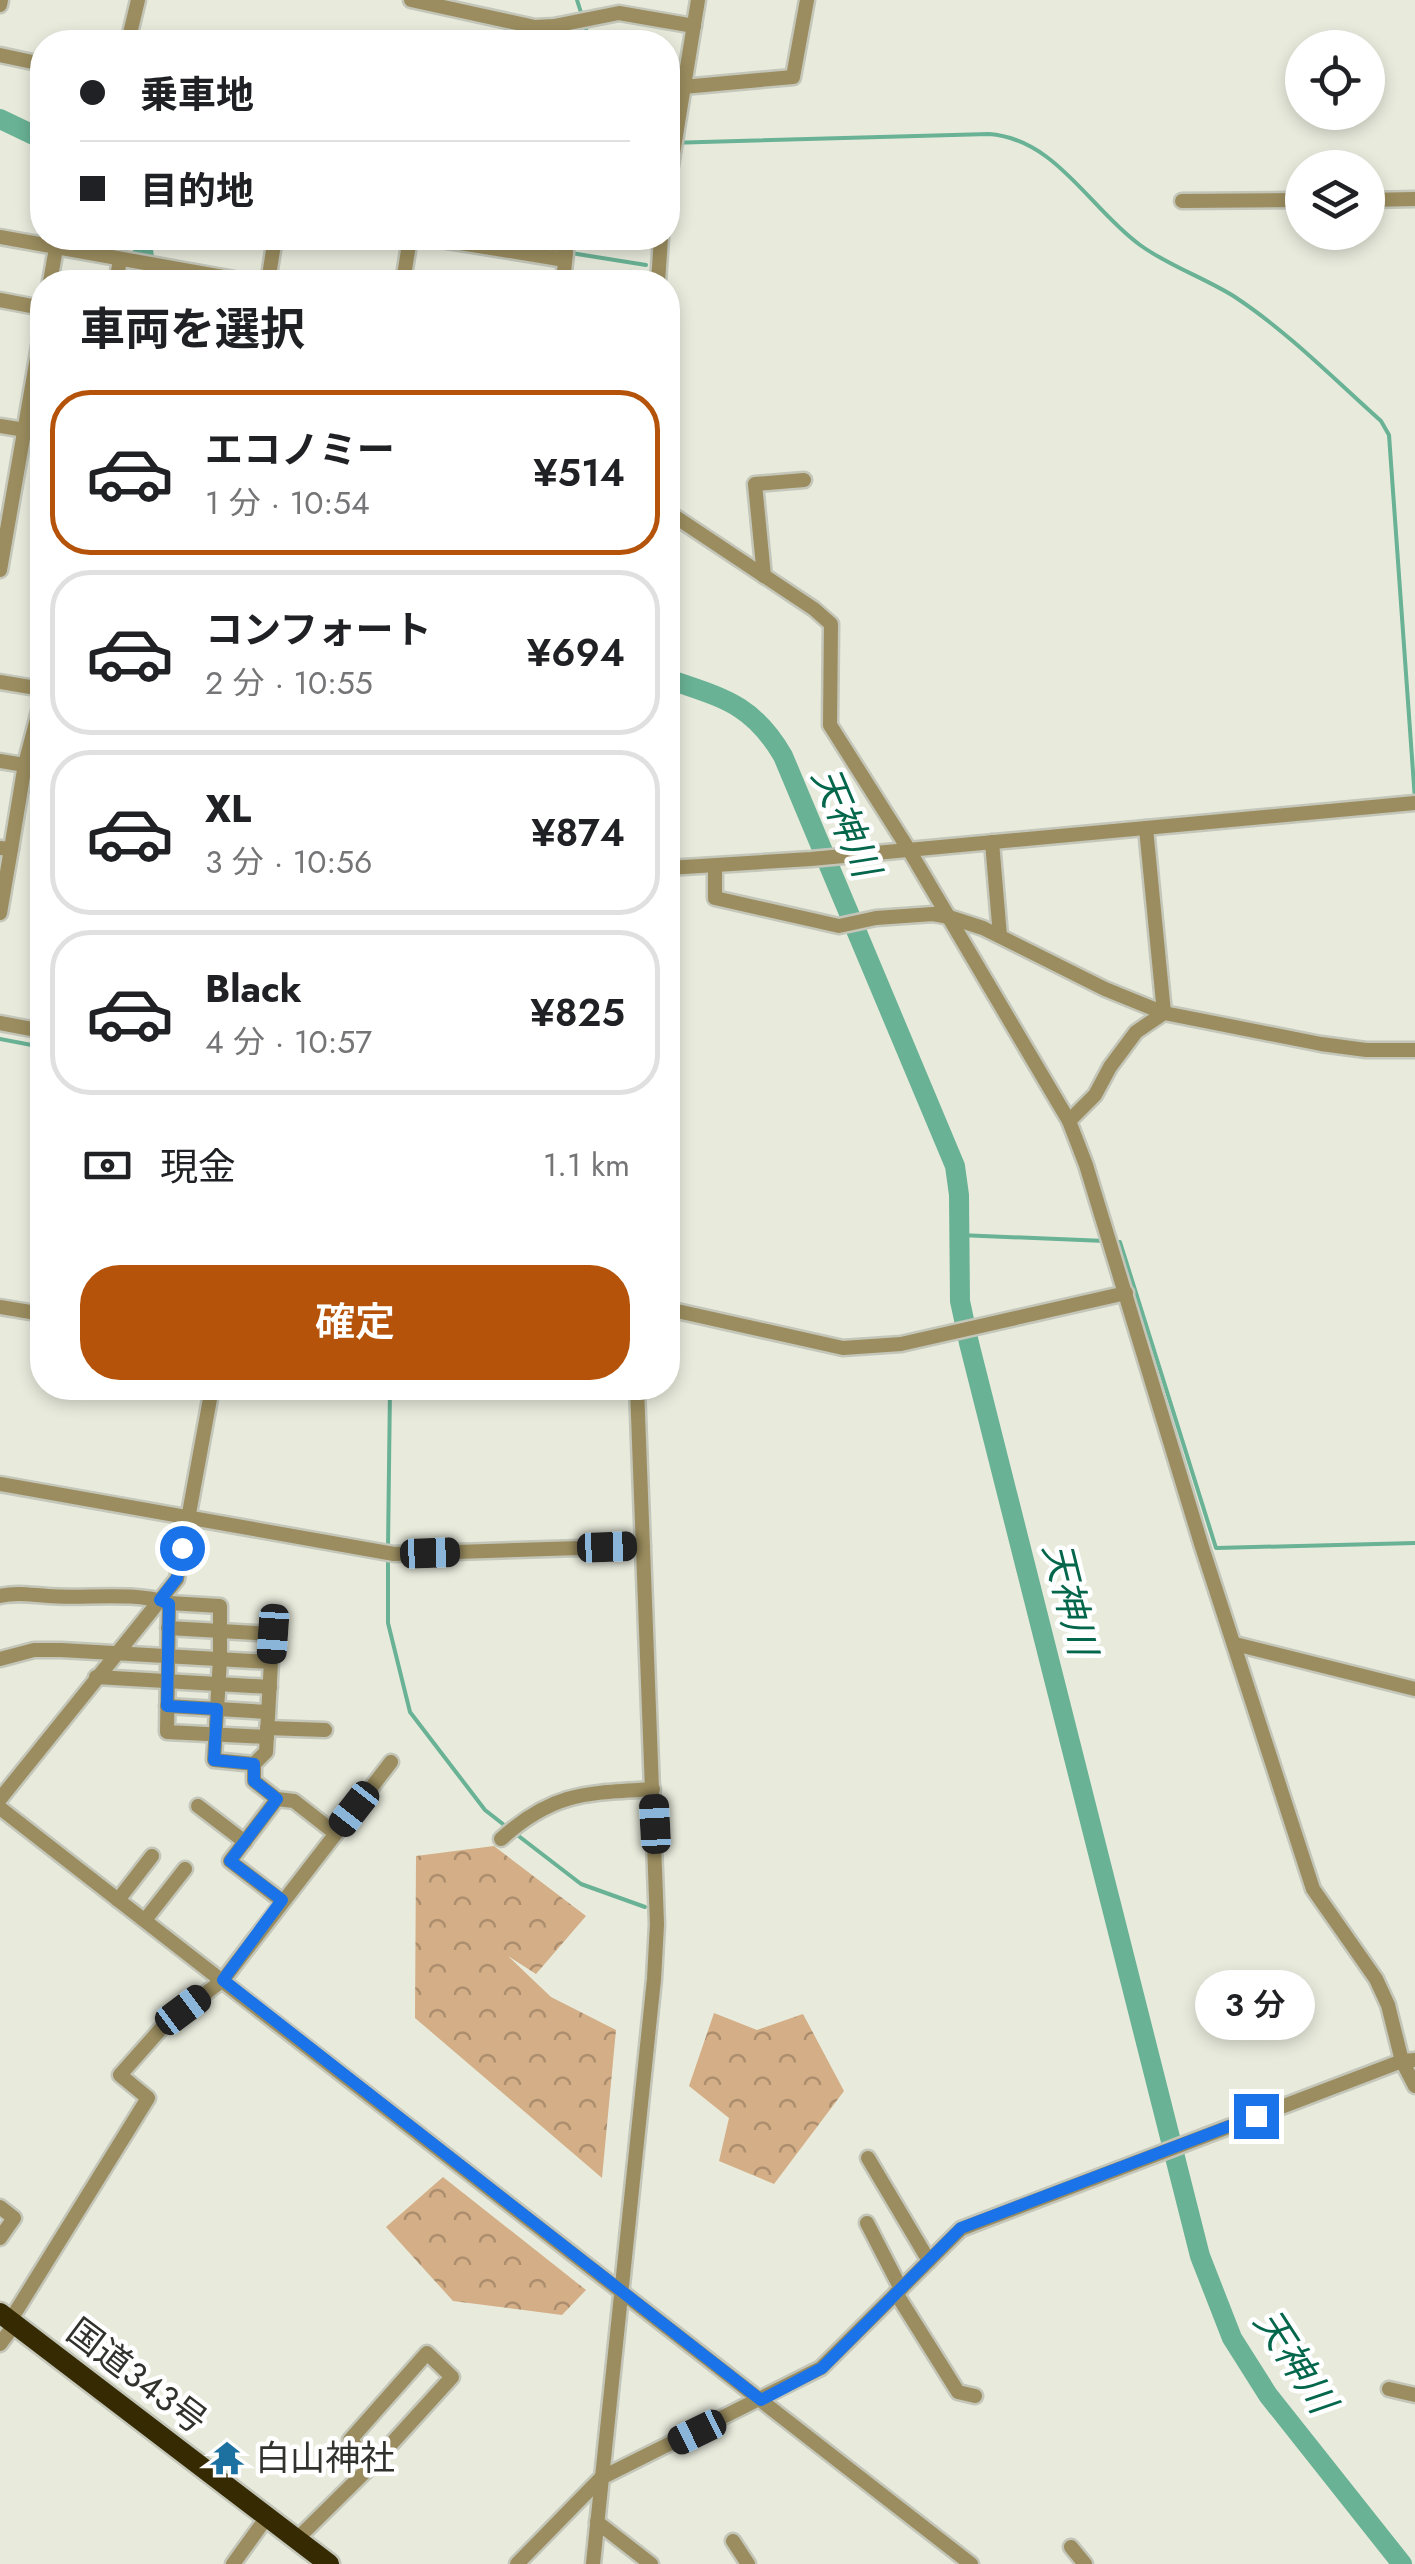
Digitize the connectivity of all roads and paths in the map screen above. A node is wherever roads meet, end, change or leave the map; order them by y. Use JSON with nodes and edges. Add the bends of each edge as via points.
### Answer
{"nodes":[{"id":1,"x":138,"y":0,"type":"edge"},
{"id":2,"x":411,"y":0,"type":"edge"},
{"id":3,"x":698,"y":0,"type":"edge"},
{"id":4,"x":807,"y":0,"type":"edge"},
{"id":5,"x":694,"y":26,"type":"junction"},
{"id":6,"x":131,"y":30,"type":"edge"},
{"id":7,"x":0,"y":55,"type":"edge"},
{"id":8,"x":30,"y":61,"type":"edge"},
{"id":9,"x":683,"y":87,"type":"junction"},
{"id":10,"x":680,"y":106,"type":"edge"},
{"id":11,"x":1415,"y":199,"type":"edge"},
{"id":12,"x":1285,"y":200,"type":"edge"},
{"id":13,"x":1385,"y":200,"type":"edge"},
{"id":14,"x":1182,"y":201,"type":"dead end"},
{"id":15,"x":0,"y":237,"type":"edge"},
{"id":16,"x":30,"y":243,"type":"edge"},
{"id":17,"x":67,"y":250,"type":"edge"},
{"id":18,"x":120,"y":260,"type":"junction"},
{"id":19,"x":118,"y":270,"type":"edge"},
{"id":20,"x":176,"y":270,"type":"edge"},
{"id":21,"x":0,"y":300,"type":"edge"},
{"id":22,"x":30,"y":306,"type":"edge"},
{"id":23,"x":30,"y":400,"type":"edge"},
{"id":24,"x":0,"y":426,"type":"edge"},
{"id":25,"x":25,"y":430,"type":"junction"},
{"id":26,"x":804,"y":480,"type":"dead end"},
{"id":27,"x":680,"y":520,"type":"edge"},
{"id":28,"x":3,"y":539,"type":"edge"},
{"id":29,"x":0,"y":570,"type":"edge"},
{"id":30,"x":764,"y":576,"type":"junction"},
{"id":31,"x":0,"y":682,"type":"edge"},
{"id":32,"x":30,"y":687,"type":"edge"},
{"id":33,"x":30,"y":745,"type":"edge"},
{"id":34,"x":0,"y":761,"type":"edge"},
{"id":35,"x":25,"y":764,"type":"junction"},
{"id":36,"x":30,"y":765,"type":"edge"},
{"id":37,"x":1415,"y":803,"type":"edge"},
{"id":38,"x":1146,"y":828,"type":"junction"},
{"id":39,"x":992,"y":842,"type":"junction"},
{"id":40,"x":5,"y":848,"type":"edge"},
{"id":41,"x":909,"y":850,"type":"junction"},
{"id":42,"x":716,"y":867,"type":"junction"},
{"id":43,"x":680,"y":868,"type":"edge"},
{"id":44,"x":0,"y":913,"type":"edge"},
{"id":45,"x":949,"y":917,"type":"junction"},
{"id":46,"x":1000,"y":936,"type":"junction"},
{"id":47,"x":1164,"y":1013,"type":"junction"},
{"id":48,"x":0,"y":1023,"type":"edge"},
{"id":49,"x":30,"y":1028,"type":"edge"},
{"id":50,"x":1415,"y":1050,"type":"edge"},
{"id":51,"x":1069,"y":1120,"type":"junction"},
{"id":52,"x":1126,"y":1293,"type":"junction"},
{"id":53,"x":0,"y":1307,"type":"edge"},
{"id":54,"x":30,"y":1312,"type":"edge"},
{"id":55,"x":680,"y":1312,"type":"edge"},
{"id":56,"x":210,"y":1400,"type":"edge"},
{"id":57,"x":638,"y":1400,"type":"edge"},
{"id":58,"x":0,"y":1484,"type":"edge"},
{"id":59,"x":188,"y":1518,"type":"junction"},
{"id":60,"x":643,"y":1546,"type":"junction"},
{"id":61,"x":0,"y":1596,"type":"edge"},
{"id":62,"x":164,"y":1602,"type":"junction"},
{"id":63,"x":168,"y":1628,"type":"junction"},
{"id":64,"x":220,"y":1631,"type":"junction"},
{"id":65,"x":1235,"y":1644,"type":"junction"},
{"id":66,"x":115,"y":1652,"type":"junction"},
{"id":67,"x":169,"y":1657,"type":"junction"},
{"id":68,"x":0,"y":1659,"type":"edge"},
{"id":69,"x":220,"y":1660,"type":"junction"},
{"id":70,"x":271,"y":1662,"type":"junction"},
{"id":71,"x":96,"y":1676,"type":"junction"},
{"id":72,"x":168,"y":1682,"type":"junction"},
{"id":73,"x":219,"y":1684,"type":"junction"},
{"id":74,"x":270,"y":1687,"type":"junction"},
{"id":75,"x":1415,"y":1689,"type":"edge"},
{"id":76,"x":167,"y":1706,"type":"junction"},
{"id":77,"x":217,"y":1709,"type":"junction"},
{"id":78,"x":268,"y":1725,"type":"junction"},
{"id":79,"x":326,"y":1730,"type":"dead end"},
{"id":80,"x":216,"y":1734,"type":"junction"},
{"id":81,"x":391,"y":1762,"type":"dead end"},
{"id":82,"x":254,"y":1764,"type":"junction"},
{"id":83,"x":653,"y":1789,"type":"junction"},
{"id":84,"x":0,"y":1799,"type":"edge"},
{"id":85,"x":277,"y":1799,"type":"junction"},
{"id":86,"x":198,"y":1806,"type":"dead end"},
{"id":87,"x":0,"y":1808,"type":"edge"},
{"id":88,"x":335,"y":1833,"type":"junction"},
{"id":89,"x":501,"y":1839,"type":"dead end"},
{"id":90,"x":244,"y":1842,"type":"junction"},
{"id":91,"x":152,"y":1856,"type":"dead end"},
{"id":92,"x":185,"y":1868,"type":"dead end"},
{"id":93,"x":118,"y":1900,"type":"junction"},
{"id":94,"x":282,"y":1900,"type":"junction"},
{"id":95,"x":145,"y":1920,"type":"junction"},
{"id":96,"x":223,"y":1980,"type":"junction"},
{"id":97,"x":1408,"y":2060,"type":"edge"},
{"id":98,"x":1415,"y":2086,"type":"edge"},
{"id":99,"x":868,"y":2158,"type":"dead end"},
{"id":100,"x":0,"y":2207,"type":"edge"},
{"id":101,"x":867,"y":2223,"type":"dead end"},
{"id":102,"x":0,"y":2238,"type":"edge"},
{"id":103,"x":929,"y":2261,"type":"junction"},
{"id":104,"x":621,"y":2291,"type":"junction"},
{"id":105,"x":899,"y":2291,"type":"junction"},
{"id":106,"x":8,"y":2319,"type":"edge"},
{"id":107,"x":0,"y":2344,"type":"edge"},
{"id":108,"x":1389,"y":2389,"type":"dead end"},
{"id":109,"x":1415,"y":2395,"type":"edge"},
{"id":110,"x":975,"y":2396,"type":"dead end"},
{"id":111,"x":761,"y":2400,"type":"junction"},
{"id":112,"x":372,"y":2464,"type":"junction"},
{"id":113,"x":602,"y":2478,"type":"junction"},
{"id":114,"x":268,"y":2517,"type":"junction"},
{"id":115,"x":597,"y":2522,"type":"junction"},
{"id":116,"x":733,"y":2540,"type":"dead end"},
{"id":117,"x":1071,"y":2547,"type":"dead end"},
{"id":118,"x":303,"y":2551,"type":"edge"},
{"id":119,"x":233,"y":2564,"type":"edge"},
{"id":120,"x":328,"y":2564,"type":"edge"},
{"id":121,"x":517,"y":2564,"type":"edge"},
{"id":122,"x":593,"y":2564,"type":"edge"},
{"id":123,"x":651,"y":2564,"type":"edge"},
{"id":124,"x":748,"y":2564,"type":"edge"},
{"id":125,"x":971,"y":2564,"type":"edge"},
{"id":126,"x":1085,"y":2564,"type":"edge"}],
"edges":[{"from":1,"to":6,"type":"street"},
{"from":2,"to":5,"type":"street","via":[[535,27],[618,13]]},
{"from":3,"to":5,"type":"street"},
{"from":4,"to":9,"type":"street","via":[[794,77]]},
{"from":5,"to":9,"type":"street"},
{"from":7,"to":8,"type":"street"},
{"from":9,"to":10,"type":"street"},
{"from":11,"to":13,"type":"street"},
{"from":12,"to":14,"type":"street"},
{"from":15,"to":16,"type":"street"},
{"from":17,"to":18,"type":"street"},
{"from":18,"to":19,"type":"street"},
{"from":18,"to":20,"type":"street"},
{"from":21,"to":22,"type":"street"},
{"from":23,"to":25,"type":"street"},
{"from":24,"to":25,"type":"street"},
{"from":25,"to":28,"type":"street"},
{"from":26,"to":30,"type":"street","via":[[755,484]]},
{"from":27,"to":30,"type":"street"},
{"from":28,"to":29,"type":"street"},
{"from":30,"to":41,"type":"street","via":[[831,624],[830,725]]},
{"from":31,"to":32,"type":"street"},
{"from":33,"to":35,"type":"street"},
{"from":34,"to":35,"type":"street"},
{"from":35,"to":36,"type":"street"},
{"from":35,"to":40,"type":"street"},
{"from":37,"to":38,"type":"street"},
{"from":38,"to":39,"type":"street"},
{"from":38,"to":47,"type":"street"},
{"from":39,"to":41,"type":"street"},
{"from":39,"to":46,"type":"street"},
{"from":40,"to":44,"type":"street"},
{"from":41,"to":42,"type":"street"},
{"from":41,"to":45,"type":"street"},
{"from":42,"to":43,"type":"street"},
{"from":42,"to":45,"type":"street","via":[[716,898],[839,926]]},
{"from":45,"to":46,"type":"street"},
{"from":45,"to":51,"type":"street"},
{"from":46,"to":47,"type":"street"},
{"from":47,"to":50,"type":"street","via":[[1336,1046]]},
{"from":47,"to":51,"type":"street","via":[[1136,1032],[1095,1095]]},
{"from":48,"to":49,"type":"street"},
{"from":51,"to":52,"type":"street"},
{"from":52,"to":55,"type":"street","via":[[901,1344],[843,1348]]},
{"from":52,"to":65,"type":"street"},
{"from":53,"to":54,"type":"street"},
{"from":56,"to":59,"type":"street"},
{"from":57,"to":60,"type":"street"},
{"from":58,"to":59,"type":"street"},
{"from":59,"to":60,"type":"street","via":[[388,1552]]},
{"from":59,"to":62,"type":"street","via":[[177,1578]]},
{"from":60,"to":83,"type":"street"},
{"from":61,"to":62,"type":"street","via":[[148,1596]]},
{"from":62,"to":63,"type":"street"},
{"from":62,"to":64,"type":"street","via":[[220,1606]]},
{"from":62,"to":66,"type":"street"},
{"from":63,"to":64,"type":"street"},
{"from":63,"to":67,"type":"street"},
{"from":64,"to":69,"type":"street"},
{"from":64,"to":70,"type":"street","via":[[273,1634]]},
{"from":65,"to":75,"type":"street"},
{"from":65,"to":97,"type":"street","via":[[1313,1889],[1376,1979]]},
{"from":66,"to":67,"type":"street"},
{"from":66,"to":68,"type":"street","via":[[34,1650]]},
{"from":66,"to":71,"type":"street"},
{"from":67,"to":69,"type":"street"},
{"from":67,"to":72,"type":"street"},
{"from":69,"to":70,"type":"street"},
{"from":69,"to":73,"type":"street"},
{"from":70,"to":74,"type":"street"},
{"from":71,"to":72,"type":"street"},
{"from":71,"to":84,"type":"street"},
{"from":72,"to":73,"type":"street"},
{"from":72,"to":76,"type":"street"},
{"from":73,"to":74,"type":"street"},
{"from":73,"to":77,"type":"street"},
{"from":74,"to":78,"type":"street"},
{"from":76,"to":77,"type":"street"},
{"from":76,"to":80,"type":"street","via":[[166,1732]]},
{"from":77,"to":78,"type":"street"},
{"from":77,"to":80,"type":"street"},
{"from":78,"to":79,"type":"street"},
{"from":78,"to":80,"type":"street"},
{"from":78,"to":82,"type":"street","via":[[266,1752]]},
{"from":80,"to":82,"type":"street","via":[[214,1760]]},
{"from":81,"to":88,"type":"street"},
{"from":82,"to":85,"type":"street","via":[[254,1781]]},
{"from":83,"to":89,"type":"street","via":[[580,1793],[526,1817]]},
{"from":83,"to":104,"type":"street","via":[[654,1979]]},
{"from":85,"to":88,"type":"street","via":[[294,1802]]},
{"from":85,"to":90,"type":"street"},
{"from":86,"to":90,"type":"street"},
{"from":87,"to":93,"type":"street"},
{"from":88,"to":94,"type":"street"},
{"from":90,"to":94,"type":"street","via":[[230,1861]]},
{"from":91,"to":93,"type":"street"},
{"from":92,"to":95,"type":"street"},
{"from":93,"to":95,"type":"street"},
{"from":94,"to":96,"type":"street"},
{"from":95,"to":96,"type":"street"},
{"from":96,"to":104,"type":"street"},
{"from":96,"to":106,"type":"street","via":[[166,2023],[120,2075],[148,2098]]},
{"from":97,"to":98,"type":"street"},
{"from":97,"to":103,"type":"street","via":[[961,2228]]},
{"from":99,"to":103,"type":"street"},
{"from":100,"to":102,"type":"street","via":[[14,2218]]},
{"from":101,"to":105,"type":"street"},
{"from":103,"to":105,"type":"street"},
{"from":104,"to":111,"type":"street"},
{"from":104,"to":113,"type":"street"},
{"from":105,"to":110,"type":"street","via":[[958,2392]]},
{"from":105,"to":111,"type":"street","via":[[822,2368]]},
{"from":106,"to":107,"type":"street"},
{"from":106,"to":114,"type":"highway","name":"国道343号"},
{"from":108,"to":109,"type":"street"},
{"from":111,"to":113,"type":"street"},
{"from":111,"to":125,"type":"street"},
{"from":112,"to":112,"type":"street","via":[[452,2377],[427,2353],[350,2440]]},
{"from":112,"to":118,"type":"street"},
{"from":113,"to":115,"type":"street"},
{"from":113,"to":121,"type":"street"},
{"from":114,"to":118,"type":"highway","name":"国道343号"},
{"from":114,"to":119,"type":"street"},
{"from":115,"to":122,"type":"street"},
{"from":115,"to":123,"type":"street"},
{"from":116,"to":124,"type":"street"},
{"from":117,"to":126,"type":"street"},
{"from":118,"to":120,"type":"highway","name":"国道343号"}]}
